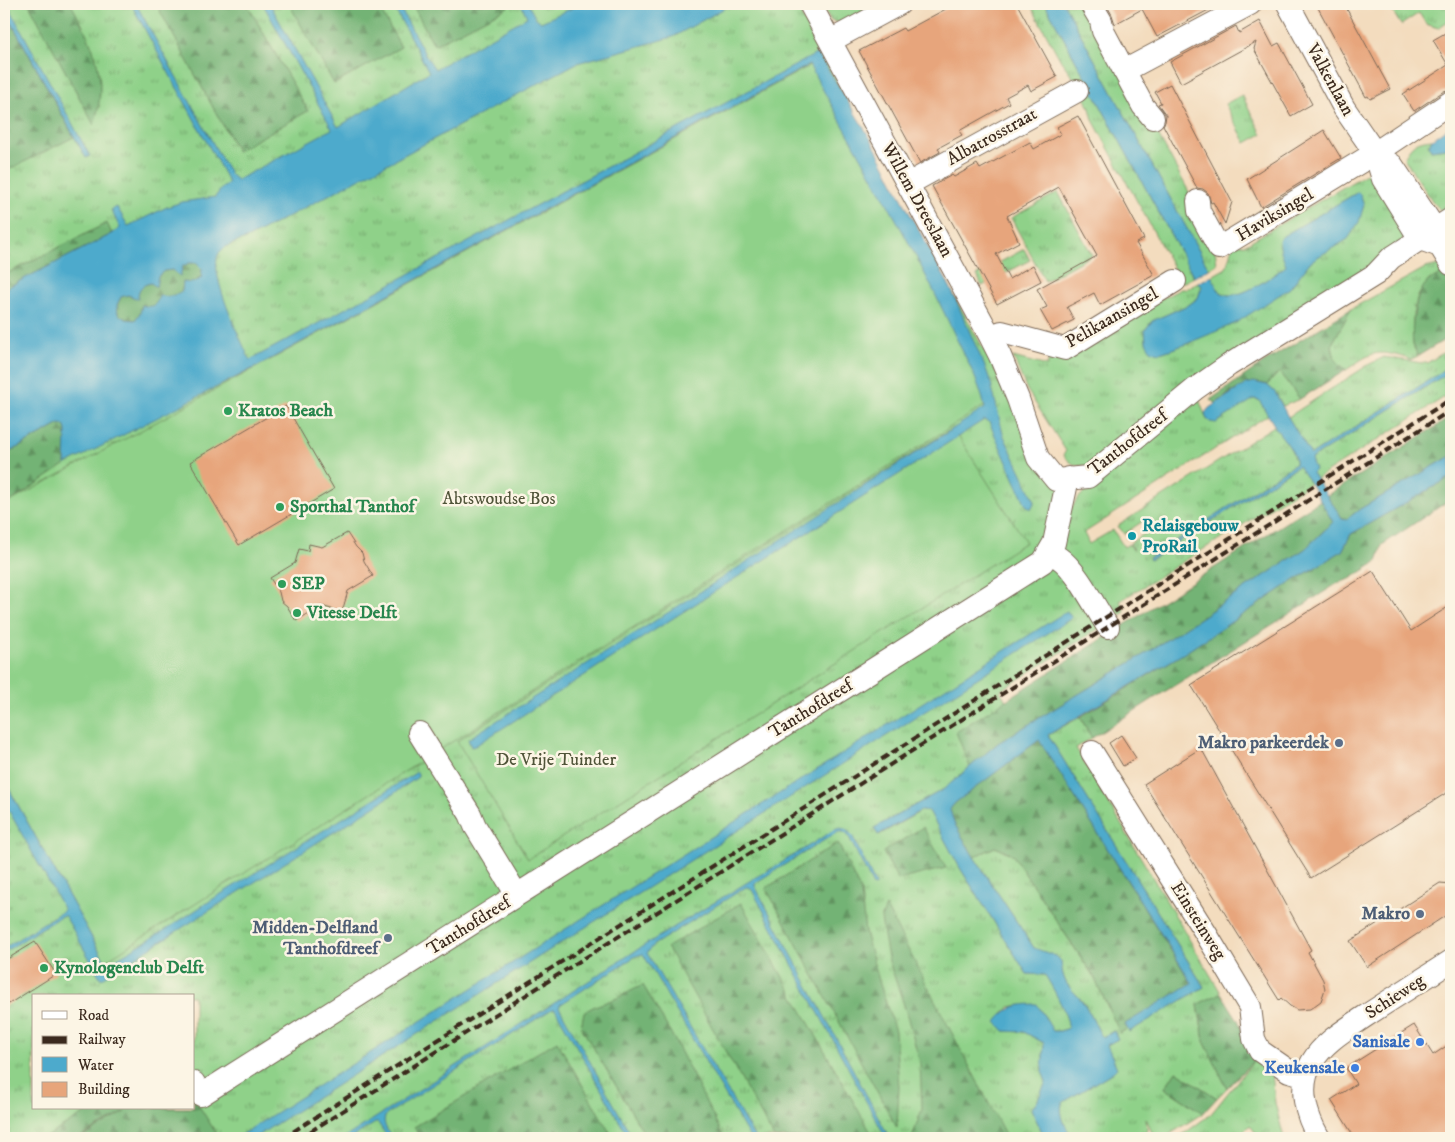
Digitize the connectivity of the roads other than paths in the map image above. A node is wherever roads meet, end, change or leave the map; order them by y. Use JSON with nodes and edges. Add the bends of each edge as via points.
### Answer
{"nodes":[{"id":1,"x":810,"y":4,"type":"edge"},
{"id":2,"x":899,"y":4,"type":"edge"},
{"id":3,"x":1091,"y":4,"type":"edge"},
{"id":4,"x":1250,"y":4,"type":"edge"},
{"id":5,"x":1288,"y":4,"type":"edge"},
{"id":6,"x":830,"y":41,"type":"junction"},
{"id":7,"x":1124,"y":71,"type":"junction"},
{"id":8,"x":1077,"y":91,"type":"dead end"},
{"id":9,"x":1451,"y":102,"type":"edge"},
{"id":10,"x":1153,"y":118,"type":"dead end"},
{"id":11,"x":1375,"y":153,"type":"junction"},
{"id":12,"x":908,"y":184,"type":"junction"},
{"id":13,"x":1198,"y":201,"type":"dead end"},
{"id":14,"x":1441,"y":239,"type":"edge"},
{"id":15,"x":1174,"y":281,"type":"dead end"},
{"id":16,"x":990,"y":336,"type":"junction"},
{"id":17,"x":1068,"y":478,"type":"junction"},
{"id":18,"x":1048,"y":554,"type":"junction"},
{"id":19,"x":1108,"y":628,"type":"dead end"},
{"id":20,"x":419,"y":734,"type":"dead end"},
{"id":21,"x":1092,"y":752,"type":"dead end"},
{"id":22,"x":517,"y":895,"type":"junction"},
{"id":23,"x":1451,"y":961,"type":"edge"},
{"id":24,"x":1306,"y":1076,"type":"junction"},
{"id":25,"x":195,"y":1084,"type":"edge"},
{"id":26,"x":1319,"y":1138,"type":"edge"}],
"edges":[{"from":1,"to":6,"type":"street","name":"Willem Dreeslaan"},
{"from":2,"to":6,"type":"street"},
{"from":3,"to":7,"type":"street"},
{"from":4,"to":7,"type":"street"},
{"from":5,"to":11,"type":"street","name":"Valkenlaan","via":[[1344,108]]},
{"from":6,"to":12,"type":"street","name":"Willem Dreeslaan"},
{"from":7,"to":10,"type":"street"},
{"from":8,"to":12,"type":"street","name":"Albatrosstraat"},
{"from":9,"to":11,"type":"street"},
{"from":11,"to":13,"type":"street","name":"Haviksingel","via":[[1219,248],[1199,211]]},
{"from":11,"to":14,"type":"street","name":"Valkenlaan","via":[[1392,165]]},
{"from":12,"to":16,"type":"street","name":"Willem Dreeslaan"},
{"from":14,"to":17,"type":"street","name":"Tanthofdreef","via":[[1391,258],[1376,274],[1195,389],[1088,477]]},
{"from":15,"to":16,"type":"street","name":"Pelikaansingel","via":[[1065,349],[1002,332]]},
{"from":16,"to":17,"type":"street","name":"Willem Dreeslaan","via":[[1018,399],[1038,458],[1056,480]]},
{"from":17,"to":18,"type":"street","name":"Tanthofdreef","via":[[1054,544]]},
{"from":18,"to":19,"type":"street","via":[[1068,566]]},
{"from":18,"to":22,"type":"street","name":"Tanthofdreef","via":[[1043,562]]},
{"from":20,"to":22,"type":"street"},
{"from":21,"to":24,"type":"street","name":"Einsteinweg","via":[[1250,1007],[1254,1039],[1260,1051],[1289,1071]]},
{"from":22,"to":25,"type":"street","name":"Tanthofdreef","via":[[202,1095]]},
{"from":23,"to":24,"type":"street","name":"Schieweg","via":[[1336,1036],[1311,1062]]},
{"from":24,"to":26,"type":"street","name":"Schieweg","via":[[1304,1100],[1308,1117]]}]}
